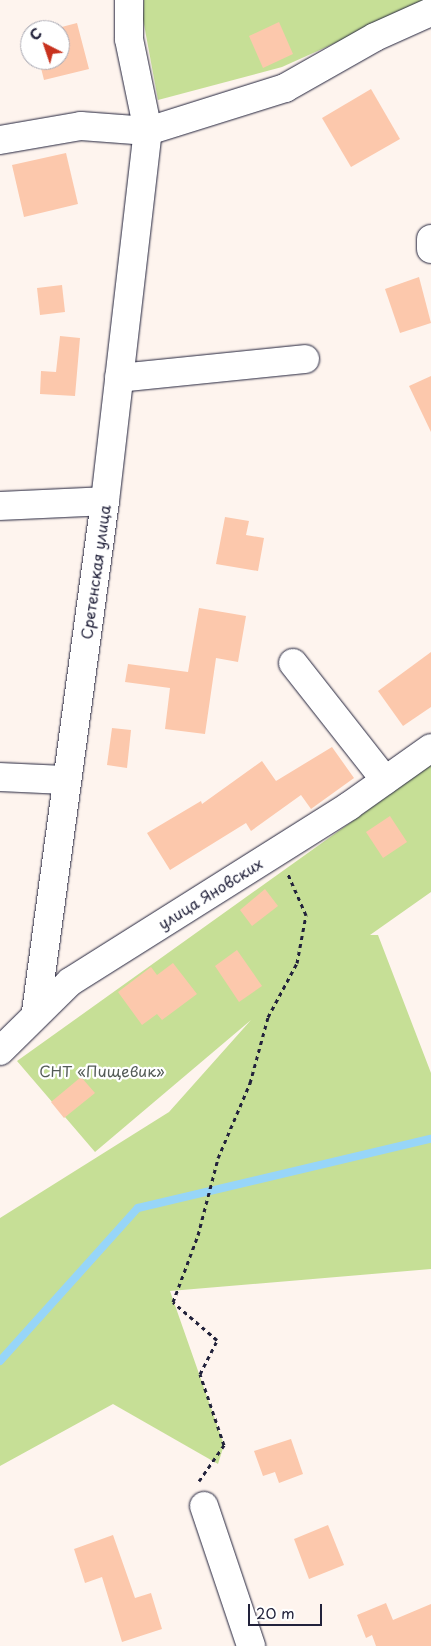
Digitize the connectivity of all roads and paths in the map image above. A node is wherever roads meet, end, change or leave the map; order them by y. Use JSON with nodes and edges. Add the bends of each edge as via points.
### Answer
{"nodes":[{"id":1,"x":129,"y":0,"type":"edge"},
{"id":2,"x":431,"y":12,"type":"edge"},
{"id":3,"x":148,"y":131,"type":"junction"},
{"id":4,"x":0,"y":140,"type":"edge"},
{"id":5,"x":431,"y":240,"type":"edge"},
{"id":6,"x":431,"y":249,"type":"edge"},
{"id":7,"x":305,"y":359,"type":"dead end"},
{"id":8,"x":119,"y":378,"type":"junction"},
{"id":9,"x":105,"y":501,"type":"junction"},
{"id":10,"x":0,"y":506,"type":"edge"},
{"id":11,"x":293,"y":663,"type":"dead end"},
{"id":12,"x":431,"y":748,"type":"edge"},
{"id":13,"x":0,"y":777,"type":"edge"},
{"id":14,"x":67,"y":780,"type":"junction"},
{"id":15,"x":385,"y":780,"type":"junction"},
{"id":16,"x":278,"y":850,"type":"junction"},
{"id":17,"x":36,"y":1012,"type":"junction"},
{"id":18,"x":0,"y":1051,"type":"edge"},
{"id":19,"x":200,"y":1496,"type":"joint"},
{"id":20,"x":251,"y":1646,"type":"edge"}],
"edges":[{"from":1,"to":3,"type":"street","name":"Сретенская улица","via":[[129,40]]},
{"from":2,"to":3,"type":"street","via":[[375,37],[285,88]]},
{"from":3,"to":4,"type":"street","via":[[81,126]]},
{"from":3,"to":8,"type":"street","name":"Сретенская улица"},
{"from":5,"to":6,"type":"street"},
{"from":7,"to":8,"type":"street"},
{"from":8,"to":9,"type":"street","name":"Сретенская улица"},
{"from":9,"to":10,"type":"street"},
{"from":9,"to":14,"type":"street","name":"Сретенская улица"},
{"from":11,"to":15,"type":"street"},
{"from":12,"to":15,"type":"street","name":"улица Яновских"},
{"from":13,"to":14,"type":"street"},
{"from":14,"to":17,"type":"street","name":"Сретенская улица"},
{"from":15,"to":16,"type":"street","name":"улица Яновских"},
{"from":16,"to":17,"type":"street","name":"улица Яновских","via":[[70,982]]},
{"from":16,"to":19,"type":"path","via":[[306,915],[297,963],[268,1016],[250,1083],[218,1158],[198,1235],[173,1302],[217,1340],[200,1374],[224,1445]]},
{"from":17,"to":18,"type":"street","name":"улица Яновских"},
{"from":19,"to":20,"type":"street"}]}
